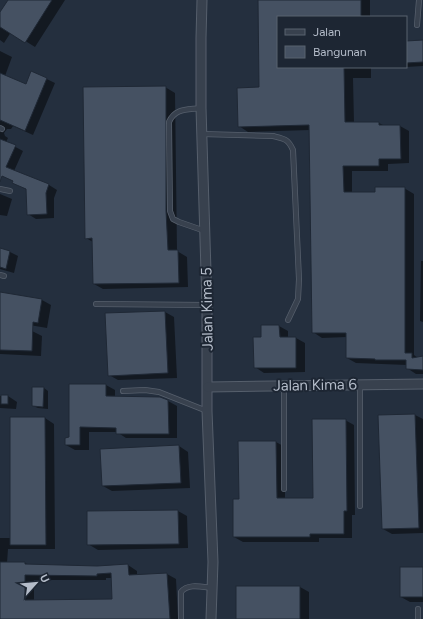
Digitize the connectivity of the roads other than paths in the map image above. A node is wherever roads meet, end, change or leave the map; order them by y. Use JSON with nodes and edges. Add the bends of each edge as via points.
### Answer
{"nodes":[{"id":1,"x":202,"y":0,"type":"edge"},
{"id":2,"x":419,"y":0,"type":"edge"},
{"id":3,"x":416,"y":25,"type":"dead end"},
{"id":4,"x":201,"y":108,"type":"junction"},
{"id":5,"x":202,"y":134,"type":"junction"},
{"id":6,"x":0,"y":189,"type":"edge"},
{"id":7,"x":10,"y":191,"type":"dead end"},
{"id":8,"x":205,"y":231,"type":"junction"},
{"id":9,"x":96,"y":304,"type":"dead end"},
{"id":10,"x":207,"y":305,"type":"junction"},
{"id":11,"x":288,"y":320,"type":"dead end"},
{"id":12,"x":423,"y":384,"type":"edge"},
{"id":13,"x":284,"y":385,"type":"junction"},
{"id":14,"x":360,"y":385,"type":"junction"},
{"id":15,"x":208,"y":387,"type":"junction"},
{"id":16,"x":123,"y":391,"type":"dead end"},
{"id":17,"x":207,"y":411,"type":"junction"},
{"id":18,"x":284,"y":489,"type":"dead end"},
{"id":19,"x":360,"y":506,"type":"dead end"},
{"id":20,"x":213,"y":588,"type":"junction"},
{"id":21,"x":418,"y":609,"type":"dead end"},
{"id":22,"x":182,"y":619,"type":"edge"},
{"id":23,"x":211,"y":619,"type":"edge"},
{"id":24,"x":418,"y":619,"type":"edge"}],
"edges":[{"from":1,"to":4,"type":"street","name":"Jalan Kima 5"},
{"from":2,"to":3,"type":"lane"},
{"from":4,"to":5,"type":"street","name":"Jalan Kima 5"},
{"from":4,"to":8,"type":"lane","via":[[177,111],[168,122],[170,211],[173,219]]},
{"from":5,"to":8,"type":"street","name":"Jalan Kima 5"},
{"from":5,"to":11,"type":"lane","via":[[273,136],[289,142],[293,150],[299,278],[298,299]]},
{"from":6,"to":7,"type":"lane"},
{"from":8,"to":10,"type":"street","name":"Jalan Kima 5"},
{"from":9,"to":10,"type":"lane"},
{"from":10,"to":15,"type":"street","name":"Jalan Kima 5"},
{"from":12,"to":14,"type":"street","name":"Jalan Kima 6"},
{"from":13,"to":14,"type":"street","name":"Jalan Kima 6"},
{"from":13,"to":15,"type":"street","name":"Jalan Kima 6"},
{"from":13,"to":18,"type":"lane"},
{"from":14,"to":19,"type":"lane"},
{"from":15,"to":17,"type":"street","name":"Jalan Kima 5"},
{"from":16,"to":17,"type":"lane","via":[[159,392]]},
{"from":17,"to":20,"type":"street","name":"Jalan Kima 5"},
{"from":20,"to":22,"type":"lane","via":[[184,588],[181,592]]},
{"from":20,"to":23,"type":"street","name":"Jalan Kima 5"},
{"from":21,"to":24,"type":"lane"}]}
